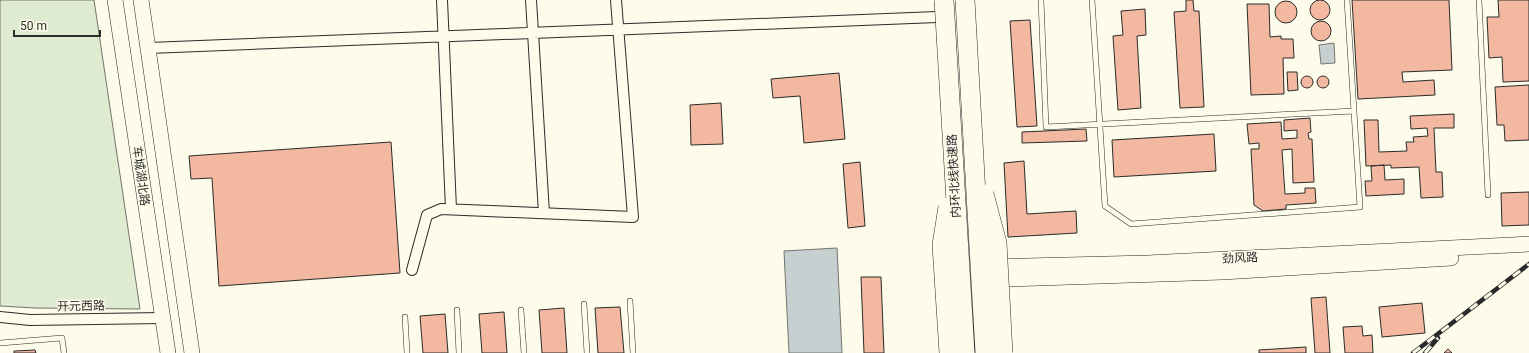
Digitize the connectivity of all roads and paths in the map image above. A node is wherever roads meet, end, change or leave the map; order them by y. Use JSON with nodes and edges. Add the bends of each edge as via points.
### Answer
{"nodes":[{"id":1,"x":115,"y":0,"type":"edge"},
{"id":2,"x":141,"y":0,"type":"edge"},
{"id":3,"x":442,"y":0,"type":"edge"},
{"id":4,"x":531,"y":0,"type":"edge"},
{"id":5,"x":616,"y":0,"type":"edge"},
{"id":6,"x":965,"y":0,"type":"edge"},
{"id":7,"x":1041,"y":0,"type":"edge"},
{"id":8,"x":1092,"y":0,"type":"edge"},
{"id":9,"x":1347,"y":0,"type":"edge"},
{"id":10,"x":1479,"y":0,"type":"edge"},
{"id":11,"x":940,"y":9,"type":"edge"},
{"id":12,"x":618,"y":30,"type":"junction"},
{"id":13,"x":532,"y":33,"type":"junction"},
{"id":14,"x":444,"y":36,"type":"junction"},
{"id":15,"x":148,"y":48,"type":"junction"},
{"id":16,"x":948,"y":80,"type":"junction"},
{"id":17,"x":969,"y":80,"type":"junction"},
{"id":18,"x":1354,"y":111,"type":"junction"},
{"id":19,"x":1100,"y":124,"type":"junction"},
{"id":20,"x":1488,"y":195,"type":"dead end"},
{"id":21,"x":451,"y":209,"type":"junction"},
{"id":22,"x":544,"y":213,"type":"junction"},
{"id":23,"x":1529,"y":244,"type":"edge"},
{"id":24,"x":1529,"y":254,"type":"edge"},
{"id":25,"x":412,"y":270,"type":"dead end"},
{"id":26,"x":630,"y":301,"type":"dead end"},
{"id":27,"x":584,"y":304,"type":"dead end"},
{"id":28,"x":457,"y":310,"type":"dead end"},
{"id":29,"x":521,"y":310,"type":"dead end"},
{"id":30,"x":0,"y":317,"type":"edge"},
{"id":31,"x":405,"y":317,"type":"dead end"},
{"id":32,"x":162,"y":318,"type":"junction"},
{"id":33,"x":0,"y":343,"type":"edge"},
{"id":34,"x":64,"y":353,"type":"edge"},
{"id":35,"x":168,"y":353,"type":"edge"},
{"id":36,"x":192,"y":353,"type":"edge"},
{"id":37,"x":406,"y":353,"type":"edge"},
{"id":38,"x":459,"y":353,"type":"edge"},
{"id":39,"x":524,"y":353,"type":"edge"},
{"id":40,"x":587,"y":353,"type":"edge"},
{"id":41,"x":633,"y":353,"type":"edge"},
{"id":42,"x":949,"y":353,"type":"edge"},
{"id":43,"x":965,"y":353,"type":"edge"},
{"id":44,"x":985,"y":353,"type":"edge"},
{"id":45,"x":1003,"y":353,"type":"edge"}],
"edges":[{"from":1,"to":32,"type":"street","name":"车城湖北路"},
{"from":2,"to":15,"type":"street"},
{"from":3,"to":14,"type":"street"},
{"from":4,"to":13,"type":"street"},
{"from":5,"to":12,"type":"street"},
{"from":6,"to":17,"type":"highway","name":"内环北线快速路","bridge":true},
{"from":7,"to":19,"type":"lane","via":[[1046,127]]},
{"from":8,"to":19,"type":"lane"},
{"from":9,"to":18,"type":"lane"},
{"from":10,"to":20,"type":"lane"},
{"from":11,"to":12,"type":"street"},
{"from":11,"to":16,"type":"highway","name":"内环北线快速路","bridge":true},
{"from":12,"to":13,"type":"street"},
{"from":12,"to":22,"type":"street","via":[[633,217]]},
{"from":13,"to":14,"type":"street"},
{"from":13,"to":22,"type":"street"},
{"from":14,"to":15,"type":"street"},
{"from":14,"to":21,"type":"street"},
{"from":15,"to":36,"type":"street"},
{"from":16,"to":42,"type":"highway","bridge":true,"via":[[950,188],[942,245]]},
{"from":16,"to":43,"type":"highway","name":"内环北线快速路","bridge":true},
{"from":17,"to":44,"type":"highway","name":"内环北线快速路","bridge":true},
{"from":17,"to":45,"type":"highway","bridge":true,"via":[[982,186],[997,243]]},
{"from":18,"to":19,"type":"lane"},
{"from":18,"to":19,"type":"lane","via":[[1360,208],[1132,224],[1105,206]]},
{"from":21,"to":22,"type":"street"},
{"from":21,"to":25,"type":"street","via":[[441,209],[427,215]]},
{"from":23,"to":24,"type":"street","name":"劲风路","via":[[952,274],[1222,272]]},
{"from":26,"to":41,"type":"lane"},
{"from":27,"to":40,"type":"lane"},
{"from":28,"to":38,"type":"lane"},
{"from":29,"to":39,"type":"lane"},
{"from":30,"to":32,"type":"street","name":"开元西路","via":[[30,320]]},
{"from":31,"to":37,"type":"lane"},
{"from":32,"to":35,"type":"street","name":"车城湖北路"},
{"from":33,"to":34,"type":"lane","via":[[62,338]]}]}
